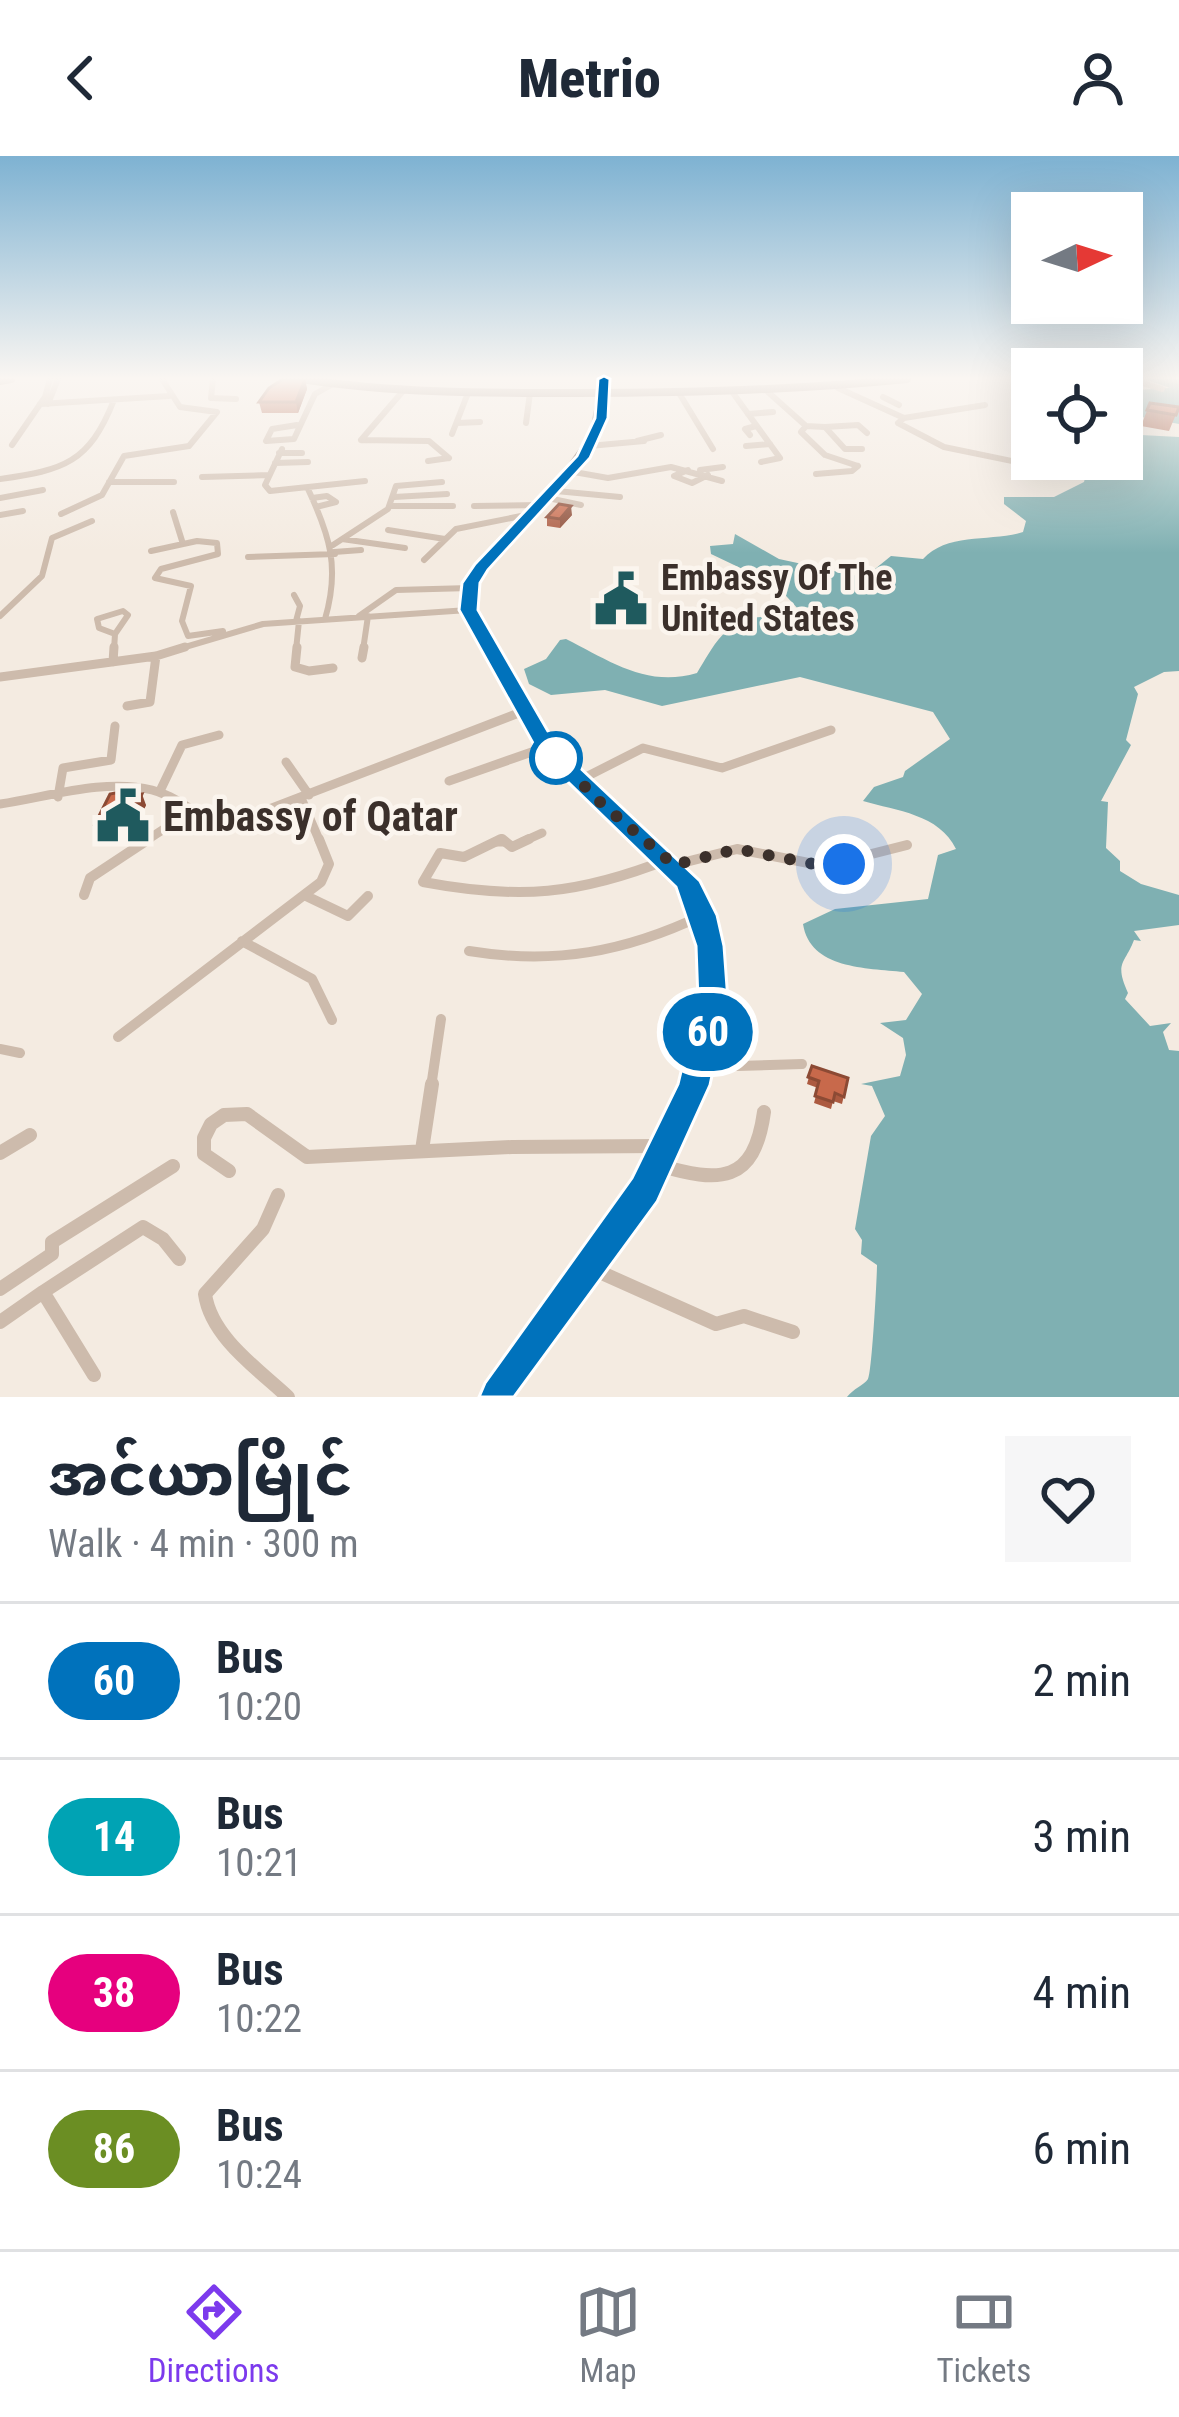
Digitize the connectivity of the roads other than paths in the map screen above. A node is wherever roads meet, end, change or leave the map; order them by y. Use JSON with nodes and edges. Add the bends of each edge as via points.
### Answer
{"nodes":[{"id":1,"x":16,"y":437,"type":"edge"},
{"id":2,"x":99,"y":437,"type":"edge"},
{"id":3,"x":197,"y":437,"type":"edge"},
{"id":4,"x":268,"y":437,"type":"edge"},
{"id":5,"x":293,"y":437,"type":"edge"},
{"id":6,"x":364,"y":437,"type":"edge"},
{"id":7,"x":592,"y":437,"type":"edge"},
{"id":8,"x":655,"y":437,"type":"edge"},
{"id":9,"x":706,"y":437,"type":"edge"},
{"id":10,"x":765,"y":437,"type":"edge"},
{"id":11,"x":804,"y":437,"type":"edge"},
{"id":12,"x":834,"y":437,"type":"edge"},
{"id":13,"x":920,"y":437,"type":"edge"},
{"id":14,"x":770,"y":444,"type":"junction"},
{"id":15,"x":12,"y":446,"type":"dead end"},
{"id":16,"x":589,"y":446,"type":"junction"},
{"id":17,"x":746,"y":446,"type":"dead end"},
{"id":18,"x":713,"y":449,"type":"dead end"},
{"id":19,"x":862,"y":449,"type":"dead end"},
{"id":20,"x":302,"y":453,"type":"dead end"},
{"id":21,"x":428,"y":461,"type":"dead end"},
{"id":22,"x":1011,"y":461,"type":"edge"},
{"id":23,"x":760,"y":462,"type":"dead end"},
{"id":24,"x":274,"y":463,"type":"junction"},
{"id":25,"x":308,"y":463,"type":"dead end"},
{"id":26,"x":723,"y":467,"type":"dead end"},
{"id":27,"x":691,"y":470,"type":"junction"},
{"id":28,"x":574,"y":472,"type":"junction"},
{"id":29,"x":816,"y":474,"type":"dead end"},
{"id":30,"x":269,"y":475,"type":"junction"},
{"id":31,"x":708,"y":476,"type":"junction"},
{"id":32,"x":202,"y":477,"type":"dead end"},
{"id":33,"x":0,"y":479,"type":"edge"},
{"id":34,"x":365,"y":481,"type":"dead end"},
{"id":35,"x":722,"y":481,"type":"dead end"},
{"id":36,"x":109,"y":482,"type":"junction"},
{"id":37,"x":174,"y":482,"type":"dead end"},
{"id":38,"x":442,"y":482,"type":"dead end"},
{"id":39,"x":44,"y":490,"type":"dead end"},
{"id":40,"x":447,"y":494,"type":"dead end"},
{"id":41,"x":620,"y":496,"type":"dead end"},
{"id":42,"x":0,"y":498,"type":"edge"},
{"id":43,"x":312,"y":498,"type":"junction"},
{"id":44,"x":548,"y":498,"type":"junction"},
{"id":45,"x":392,"y":501,"type":"junction"},
{"id":46,"x":581,"y":505,"type":"dead end"},
{"id":47,"x":453,"y":506,"type":"dead end"},
{"id":48,"x":474,"y":506,"type":"dead end"},
{"id":49,"x":22,"y":511,"type":"dead end"},
{"id":50,"x":173,"y":512,"type":"dead end"},
{"id":51,"x":61,"y":514,"type":"dead end"},
{"id":52,"x":531,"y":514,"type":"junction"},
{"id":53,"x":0,"y":515,"type":"edge"},
{"id":54,"x":92,"y":521,"type":"dead end"},
{"id":55,"x":388,"y":530,"type":"dead end"},
{"id":56,"x":343,"y":538,"type":"junction"},
{"id":57,"x":445,"y":539,"type":"junction"},
{"id":58,"x":183,"y":544,"type":"junction"},
{"id":59,"x":405,"y":548,"type":"dead end"},
{"id":60,"x":334,"y":550,"type":"junction"},
{"id":61,"x":361,"y":550,"type":"dead end"},
{"id":62,"x":151,"y":551,"type":"dead end"},
{"id":63,"x":248,"y":557,"type":"dead end"},
{"id":64,"x":424,"y":560,"type":"dead end"},
{"id":65,"x":470,"y":588,"type":"junction"},
{"id":66,"x":295,"y":596,"type":"dead end"},
{"id":67,"x":468,"y":610,"type":"junction"},
{"id":68,"x":0,"y":616,"type":"edge"},
{"id":69,"x":364,"y":616,"type":"junction"},
{"id":70,"x":325,"y":619,"type":"junction"},
{"id":71,"x":298,"y":621,"type":"junction"},
{"id":72,"x":240,"y":628,"type":"junction"},
{"id":73,"x":115,"y":634,"type":"dead end"},
{"id":74,"x":156,"y":656,"type":"junction"},
{"id":75,"x":362,"y":658,"type":"dead end"},
{"id":76,"x":113,"y":662,"type":"junction"},
{"id":77,"x":333,"y":668,"type":"dead end"},
{"id":78,"x":0,"y":676,"type":"edge"},
{"id":79,"x":127,"y":706,"type":"dead end"},
{"id":80,"x":524,"y":711,"type":"junction"},
{"id":81,"x":115,"y":727,"type":"dead end"},
{"id":82,"x":831,"y":730,"type":"dead end"},
{"id":83,"x":219,"y":735,"type":"dead end"},
{"id":84,"x":546,"y":747,"type":"junction"},
{"id":85,"x":286,"y":762,"type":"dead end"},
{"id":86,"x":449,"y":781,"type":"dead end"},
{"id":87,"x":578,"y":781,"type":"junction"},
{"id":88,"x":160,"y":791,"type":"junction"},
{"id":89,"x":305,"y":796,"type":"junction"},
{"id":90,"x":58,"y":797,"type":"junction"},
{"id":91,"x":0,"y":804,"type":"edge"},
{"id":92,"x":190,"y":812,"type":"junction"},
{"id":93,"x":542,"y":833,"type":"dead end"},
{"id":94,"x":907,"y":845,"type":"dead end"},
{"id":95,"x":672,"y":862,"type":"junction"},
{"id":96,"x":84,"y":895,"type":"dead end"},
{"id":97,"x":304,"y":895,"type":"junction"},
{"id":98,"x":368,"y":896,"type":"dead end"},
{"id":99,"x":703,"y":915,"type":"junction"},
{"id":100,"x":242,"y":941,"type":"junction"},
{"id":101,"x":469,"y":951,"type":"dead end"},
{"id":102,"x":441,"y":1018,"type":"dead end"},
{"id":103,"x":332,"y":1020,"type":"dead end"},
{"id":104,"x":118,"y":1036,"type":"dead end"},
{"id":105,"x":0,"y":1049,"type":"edge"},
{"id":106,"x":20,"y":1053,"type":"dead end"},
{"id":107,"x":704,"y":1054,"type":"junction"},
{"id":108,"x":802,"y":1064,"type":"dead end"},
{"id":109,"x":764,"y":1112,"type":"dead end"},
{"id":110,"x":30,"y":1135,"type":"dead end"},
{"id":111,"x":668,"y":1146,"type":"junction"},
{"id":112,"x":422,"y":1150,"type":"junction"},
{"id":113,"x":0,"y":1153,"type":"edge"},
{"id":114,"x":658,"y":1165,"type":"junction"},
{"id":115,"x":173,"y":1166,"type":"dead end"},
{"id":116,"x":229,"y":1171,"type":"dead end"},
{"id":117,"x":278,"y":1195,"type":"dead end"},
{"id":118,"x":179,"y":1259,"type":"dead end"},
{"id":119,"x":593,"y":1268,"type":"junction"},
{"id":120,"x":0,"y":1289,"type":"edge"},
{"id":121,"x":43,"y":1292,"type":"junction"},
{"id":122,"x":0,"y":1322,"type":"edge"},
{"id":123,"x":793,"y":1332,"type":"dead end"},
{"id":124,"x":94,"y":1375,"type":"dead end"},
{"id":125,"x":288,"y":1397,"type":"edge"},
{"id":126,"x":500,"y":1397,"type":"edge"}],
"edges":[{"from":1,"to":15,"type":"street"},
{"from":2,"to":33,"type":"street","via":[[85,457],[61,469]]},
{"from":3,"to":36,"type":"street","via":[[191,445],[131,452]]},
{"from":4,"to":5,"type":"street"},
{"from":6,"to":21,"type":"street","via":[[429,441],[449,458]]},
{"from":7,"to":16,"type":"main road"},
{"from":8,"to":16,"type":"street"},
{"from":9,"to":18,"type":"street"},
{"from":10,"to":14,"type":"street"},
{"from":11,"to":29,"type":"street","via":[[831,459],[858,466]]},
{"from":12,"to":19,"type":"street","via":[[845,449]]},
{"from":13,"to":22,"type":"street"},
{"from":14,"to":17,"type":"street"},
{"from":14,"to":23,"type":"street","via":[[780,458]]},
{"from":16,"to":28,"type":"main road"},
{"from":20,"to":24,"type":"street","via":[[280,451]]},
{"from":24,"to":25,"type":"street"},
{"from":24,"to":30,"type":"street"},
{"from":26,"to":27,"type":"street"},
{"from":27,"to":28,"type":"street","via":[[646,468],[608,478]]},
{"from":27,"to":31,"type":"street"},
{"from":27,"to":31,"type":"street","via":[[674,476],[692,483]]},
{"from":28,"to":44,"type":"main road"},
{"from":30,"to":32,"type":"street"},
{"from":30,"to":43,"type":"street","via":[[270,491]]},
{"from":31,"to":35,"type":"street"},
{"from":34,"to":43,"type":"street"},
{"from":36,"to":37,"type":"street"},
{"from":36,"to":51,"type":"street","via":[[102,494]]},
{"from":38,"to":45,"type":"street","via":[[398,485]]},
{"from":39,"to":42,"type":"street"},
{"from":40,"to":45,"type":"street"},
{"from":41,"to":44,"type":"street"},
{"from":43,"to":60,"type":"street"},
{"from":44,"to":46,"type":"street"},
{"from":44,"to":48,"type":"street"},
{"from":44,"to":52,"type":"main road"},
{"from":45,"to":47,"type":"street"},
{"from":45,"to":56,"type":"street"},
{"from":49,"to":53,"type":"street"},
{"from":50,"to":58,"type":"street"},
{"from":52,"to":57,"type":"street","via":[[463,526]]},
{"from":52,"to":65,"type":"main road"},
{"from":54,"to":68,"type":"street","via":[[52,538],[42,576]]},
{"from":55,"to":57,"type":"street"},
{"from":56,"to":59,"type":"street"},
{"from":56,"to":60,"type":"street"},
{"from":57,"to":64,"type":"street"},
{"from":58,"to":62,"type":"street"},
{"from":58,"to":72,"type":"street","via":[[218,543],[218,554],[155,574],[190,586],[183,631],[195,638]]},
{"from":60,"to":61,"type":"street"},
{"from":60,"to":63,"type":"street"},
{"from":60,"to":70,"type":"street","via":[[338,571]]},
{"from":65,"to":67,"type":"main road"},
{"from":65,"to":69,"type":"street","via":[[396,590]]},
{"from":66,"to":71,"type":"street"},
{"from":67,"to":69,"type":"street"},
{"from":67,"to":80,"type":"main road"},
{"from":69,"to":70,"type":"street"},
{"from":69,"to":75,"type":"street"},
{"from":70,"to":71,"type":"street"},
{"from":71,"to":72,"type":"street"},
{"from":71,"to":77,"type":"street","via":[[295,667]]},
{"from":72,"to":74,"type":"street"},
{"from":73,"to":76,"type":"street"},
{"from":74,"to":76,"type":"street"},
{"from":74,"to":79,"type":"street","via":[[150,702]]},
{"from":76,"to":78,"type":"street"},
{"from":80,"to":84,"type":"main road"},
{"from":80,"to":89,"type":"street"},
{"from":81,"to":90,"type":"street","via":[[111,760],[63,768]]},
{"from":82,"to":87,"type":"street","via":[[722,767],[643,748]]},
{"from":83,"to":88,"type":"street","via":[[182,745]]},
{"from":84,"to":86,"type":"street"},
{"from":84,"to":87,"type":"main road"},
{"from":85,"to":89,"type":"street"},
{"from":87,"to":95,"type":"main road"},
{"from":88,"to":90,"type":"street","via":[[134,786]]},
{"from":88,"to":92,"type":"street"},
{"from":89,"to":92,"type":"street","via":[[230,824]]},
{"from":89,"to":97,"type":"street","via":[[328,864]]},
{"from":90,"to":91,"type":"street"},
{"from":92,"to":96,"type":"street","via":[[90,878]]},
{"from":93,"to":95,"type":"street","via":[[512,847],[503,838],[464,857],[440,853],[423,882],[542,898]]},
{"from":94,"to":95,"type":"street","via":[[824,866],[737,849]]},
{"from":95,"to":99,"type":"main road"},
{"from":97,"to":98,"type":"street","via":[[348,916]]},
{"from":97,"to":100,"type":"street"},
{"from":99,"to":101,"type":"street","via":[[585,957],[524,962]]},
{"from":99,"to":107,"type":"main road","via":[[714,973]]},
{"from":100,"to":103,"type":"street","via":[[312,979]]},
{"from":100,"to":104,"type":"street"},
{"from":102,"to":112,"type":"street"},
{"from":105,"to":106,"type":"street"},
{"from":107,"to":108,"type":"street","via":[[737,1066]]},
{"from":107,"to":111,"type":"main road"},
{"from":109,"to":114,"type":"street","via":[[762,1143],[745,1169],[719,1177]]},
{"from":110,"to":113,"type":"street"},
{"from":111,"to":112,"type":"street"},
{"from":111,"to":114,"type":"main road"},
{"from":112,"to":116,"type":"street","via":[[307,1157],[247,1114],[224,1115],[204,1138],[205,1154]]},
{"from":114,"to":119,"type":"main road"},
{"from":115,"to":120,"type":"street","via":[[52,1242],[52,1254]]},
{"from":117,"to":125,"type":"street","via":[[262,1229],[204,1303]]},
{"from":118,"to":121,"type":"street","via":[[143,1227]]},
{"from":119,"to":123,"type":"street","via":[[716,1324],[744,1316]]},
{"from":119,"to":126,"type":"main road"},
{"from":121,"to":122,"type":"street"},
{"from":121,"to":124,"type":"street"}]}
